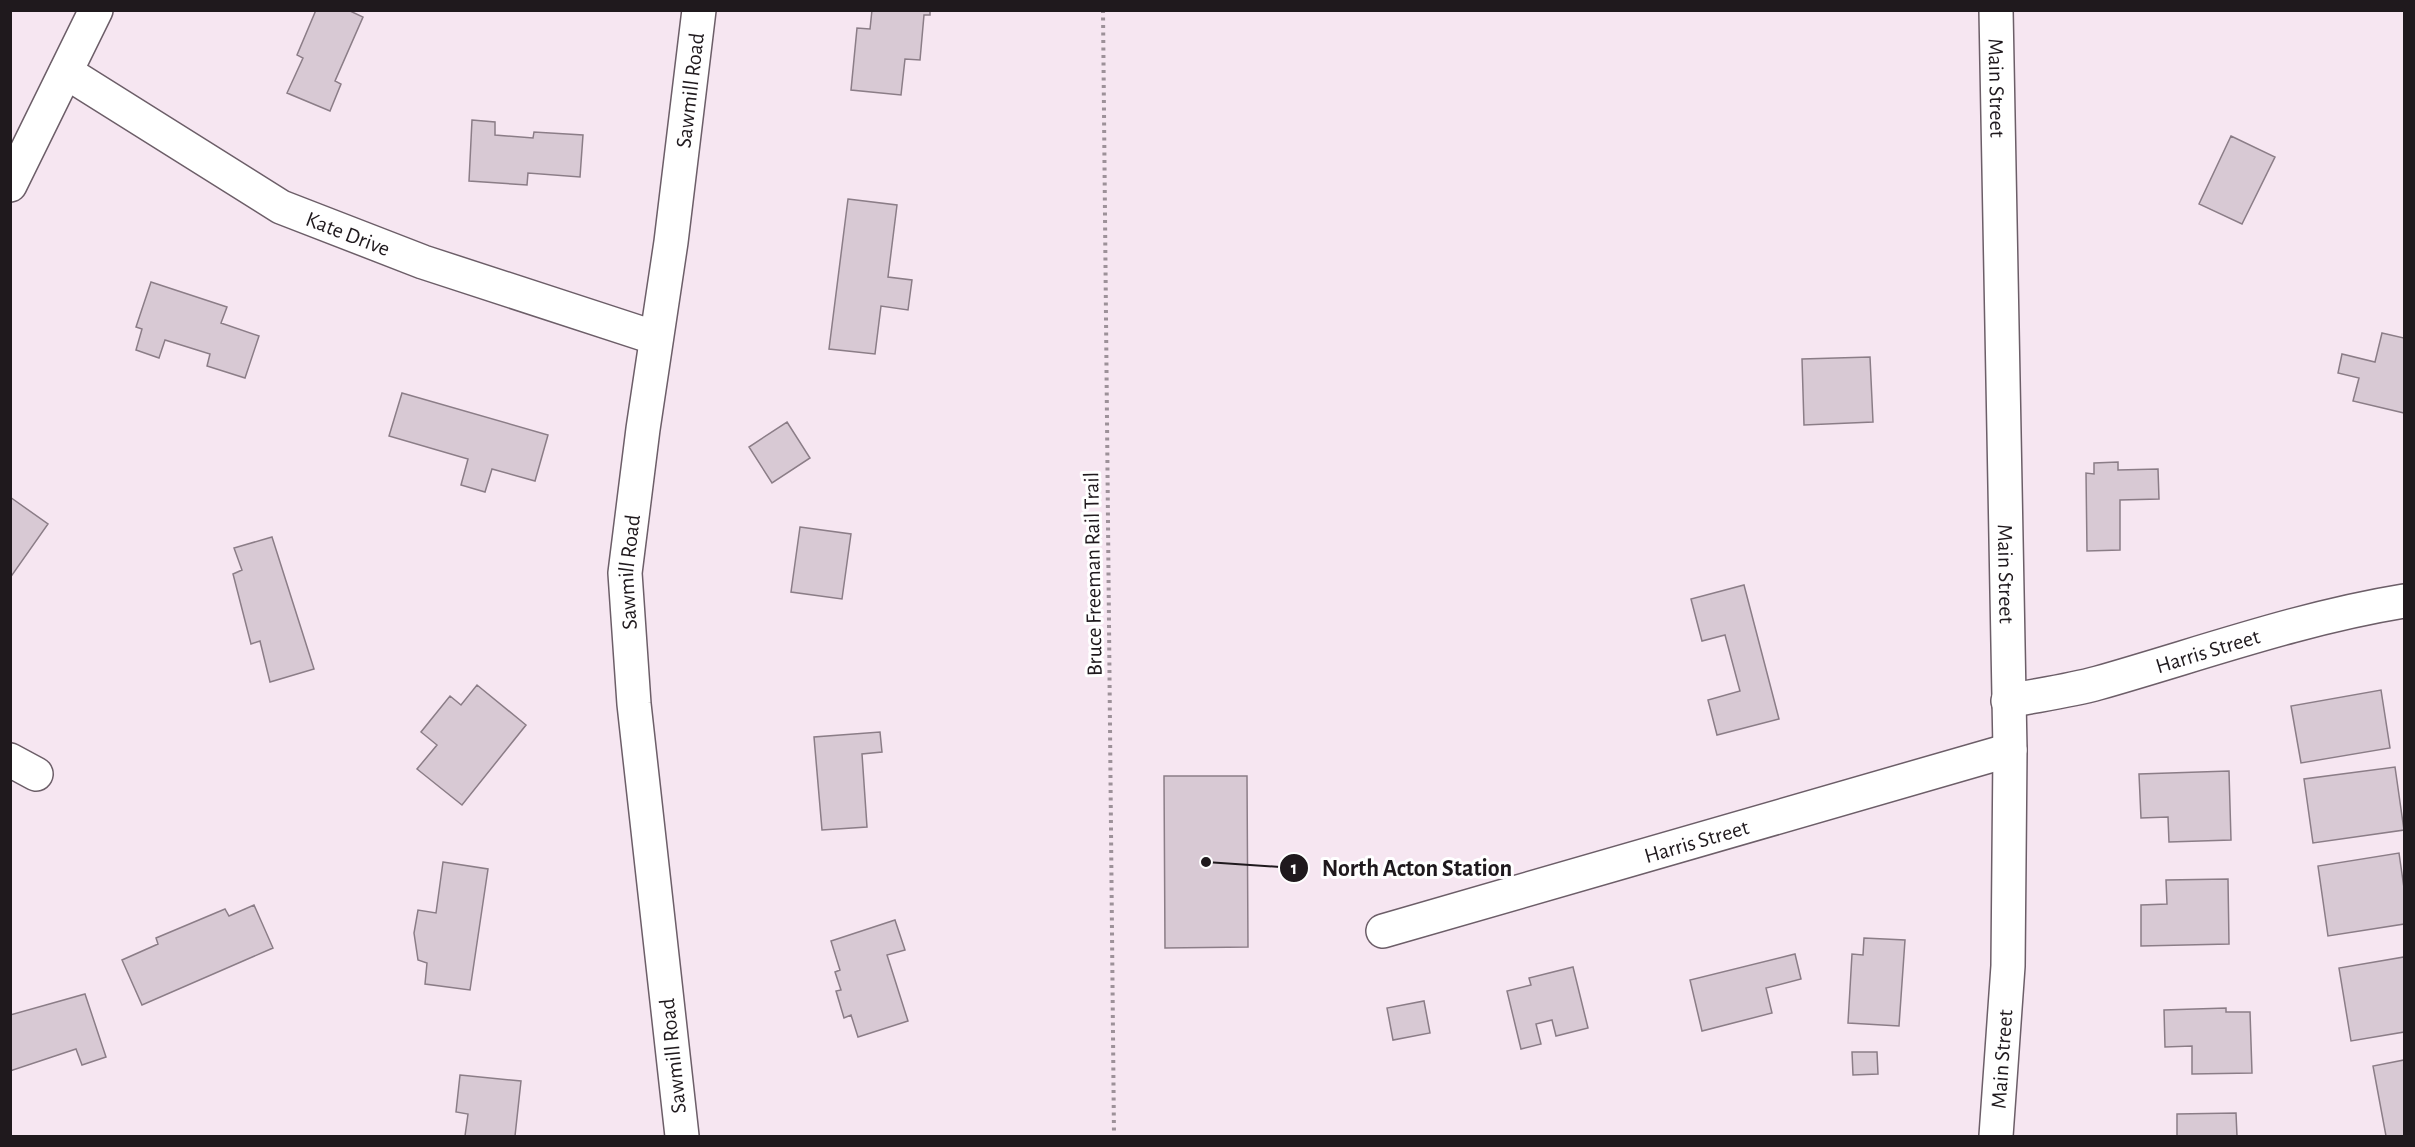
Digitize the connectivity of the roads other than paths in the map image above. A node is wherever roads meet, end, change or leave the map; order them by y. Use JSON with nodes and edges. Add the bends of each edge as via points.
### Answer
{"nodes":[{"id":1,"x":96,"y":10,"type":"edge"},
{"id":2,"x":699,"y":10,"type":"edge"},
{"id":3,"x":1996,"y":10,"type":"edge"},
{"id":4,"x":66,"y":72,"type":"junction"},
{"id":5,"x":10,"y":185,"type":"edge"},
{"id":6,"x":656,"y":338,"type":"junction"},
{"id":7,"x":2404,"y":601,"type":"edge"},
{"id":8,"x":2008,"y":701,"type":"junction"},
{"id":9,"x":2010,"y":750,"type":"junction"},
{"id":10,"x":1383,"y":931,"type":"dead end"},
{"id":11,"x":682,"y":1137,"type":"edge"},
{"id":12,"x":1996,"y":1137,"type":"edge"}],
"edges":[{"from":1,"to":4,"type":"street"},
{"from":2,"to":6,"type":"street","name":"Sawmill Road"},
{"from":3,"to":8,"type":"street","name":"Main Street"},
{"from":4,"to":5,"type":"street"},
{"from":4,"to":6,"type":"street","name":"Kate Drive","via":[[281,207],[423,262]]},
{"from":6,"to":11,"type":"street","name":"Sawmill Road","via":[[625,573],[634,704]]},
{"from":7,"to":8,"type":"street","name":"Harris Street","via":[[2290,626],[2095,683]]},
{"from":8,"to":9,"type":"street","name":"Main Street"},
{"from":9,"to":10,"type":"street","name":"Harris Street"},
{"from":9,"to":12,"type":"street","name":"Main Street","via":[[2008,966]]}]}
